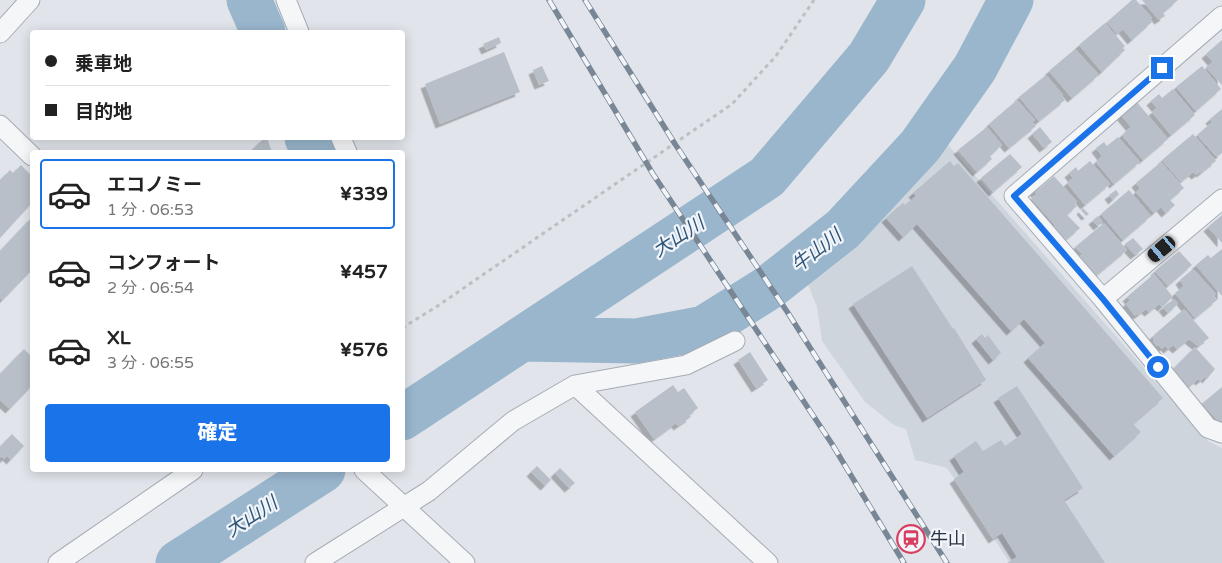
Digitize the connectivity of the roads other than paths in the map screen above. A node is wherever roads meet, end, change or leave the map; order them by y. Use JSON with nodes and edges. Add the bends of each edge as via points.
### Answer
{"nodes":[{"id":1,"x":30,"y":0,"type":"edge"},
{"id":2,"x":286,"y":0,"type":"edge"},
{"id":3,"x":1222,"y":16,"type":"edge"},
{"id":4,"x":298,"y":30,"type":"edge"},
{"id":5,"x":0,"y":32,"type":"edge"},
{"id":6,"x":0,"y":125,"type":"edge"},
{"id":7,"x":30,"y":154,"type":"edge"},
{"id":8,"x":1222,"y":199,"type":"edge"},
{"id":9,"x":1103,"y":299,"type":"junction"},
{"id":10,"x":735,"y":341,"type":"dead end"},
{"id":11,"x":575,"y":385,"type":"junction"},
{"id":12,"x":1222,"y":434,"type":"edge"},
{"id":13,"x":190,"y":472,"type":"edge"},
{"id":14,"x":366,"y":472,"type":"edge"},
{"id":15,"x":397,"y":501,"type":"junction"},
{"id":16,"x":58,"y":563,"type":"edge"},
{"id":17,"x":315,"y":563,"type":"edge"},
{"id":18,"x":465,"y":563,"type":"edge"},
{"id":19,"x":768,"y":563,"type":"edge"}],
"edges":[{"from":1,"to":5,"type":"street"},
{"from":2,"to":4,"type":"street"},
{"from":3,"to":9,"type":"street","via":[[1014,196]]},
{"from":6,"to":7,"type":"street"},
{"from":8,"to":9,"type":"street"},
{"from":9,"to":12,"type":"street","via":[[1208,428]]},
{"from":10,"to":11,"type":"street","via":[[686,365]]},
{"from":11,"to":15,"type":"street","via":[[513,420],[429,491]]},
{"from":11,"to":19,"type":"street"},
{"from":13,"to":16,"type":"street"},
{"from":14,"to":15,"type":"street"},
{"from":15,"to":17,"type":"street"},
{"from":15,"to":18,"type":"street"}]}
